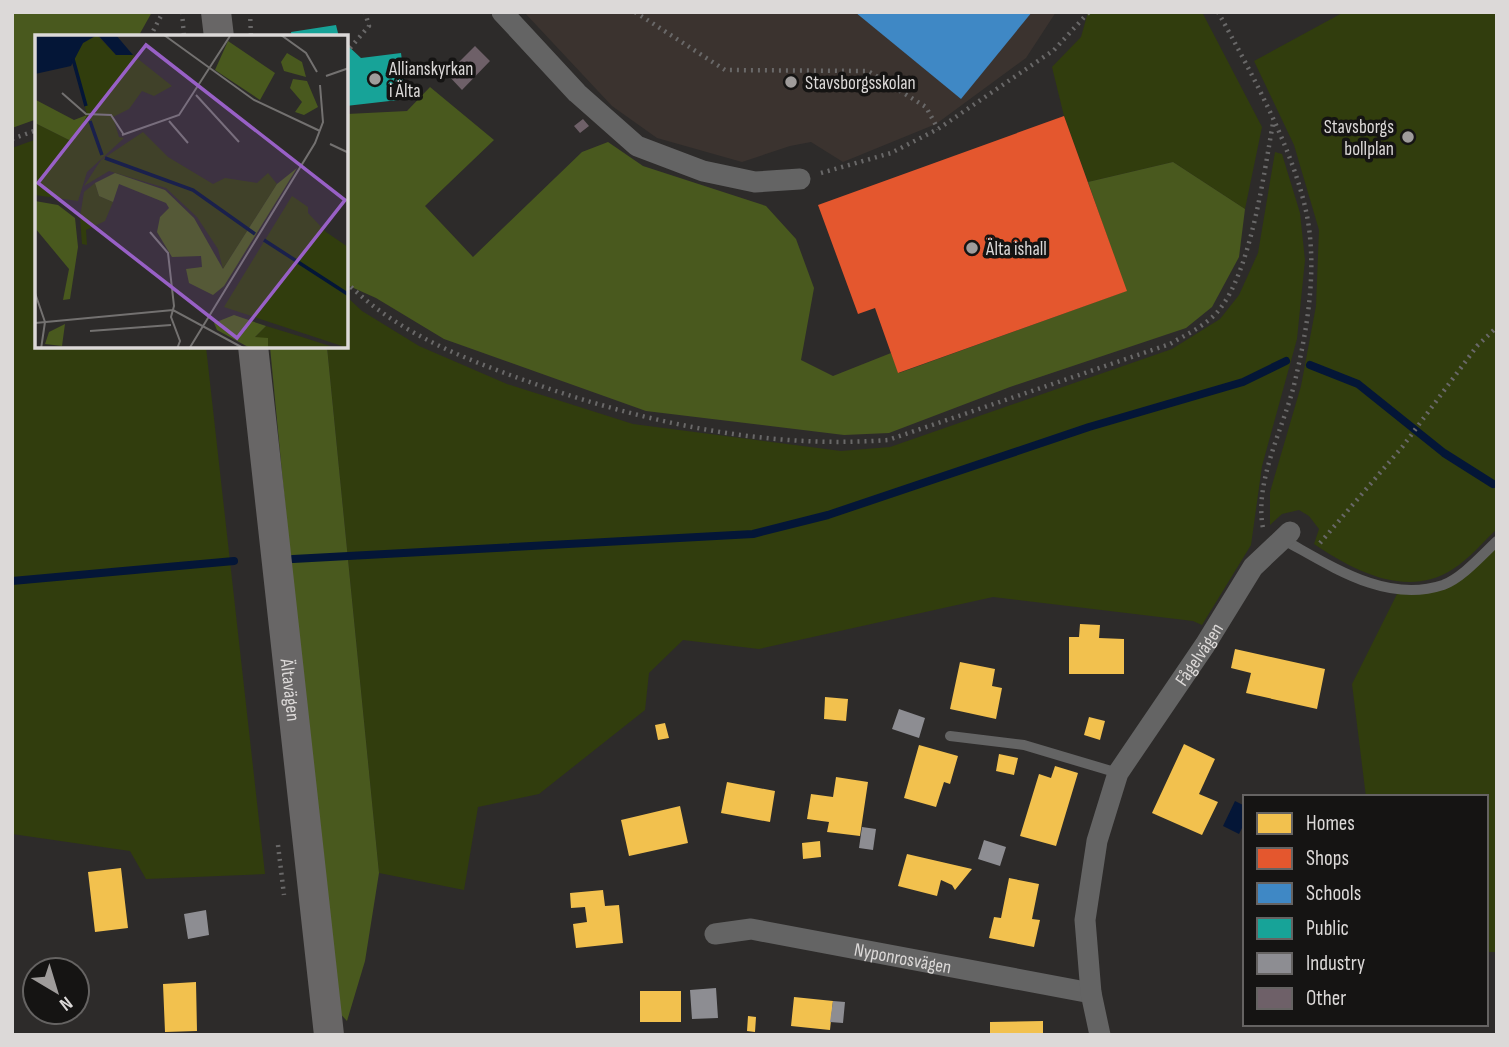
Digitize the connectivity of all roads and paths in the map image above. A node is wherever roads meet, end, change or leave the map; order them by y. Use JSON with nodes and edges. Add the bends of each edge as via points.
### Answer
{"nodes":[{"id":1,"x":163,"y":12,"type":"edge"},
{"id":2,"x":182,"y":12,"type":"edge"},
{"id":3,"x":216,"y":12,"type":"edge"},
{"id":4,"x":250,"y":12,"type":"edge"},
{"id":5,"x":365,"y":12,"type":"edge"},
{"id":6,"x":502,"y":12,"type":"edge"},
{"id":7,"x":635,"y":12,"type":"edge"},
{"id":8,"x":1089,"y":12,"type":"edge"},
{"id":9,"x":1218,"y":12,"type":"edge"},
{"id":10,"x":151,"y":35,"type":"edge"},
{"id":11,"x":184,"y":35,"type":"edge"},
{"id":12,"x":219,"y":35,"type":"edge"},
{"id":13,"x":251,"y":35,"type":"edge"},
{"id":14,"x":350,"y":48,"type":"dead end"},
{"id":15,"x":1273,"y":123,"type":"junction"},
{"id":16,"x":938,"y":129,"type":"junction"},
{"id":17,"x":35,"y":131,"type":"edge"},
{"id":18,"x":12,"y":139,"type":"edge"},
{"id":19,"x":800,"y":179,"type":"joint"},
{"id":20,"x":348,"y":284,"type":"edge"},
{"id":21,"x":1497,"y":327,"type":"edge"},
{"id":22,"x":253,"y":348,"type":"edge"},
{"id":23,"x":1280,"y":541,"type":"junction"},
{"id":24,"x":1497,"y":541,"type":"edge"},
{"id":25,"x":1308,"y":553,"type":"junction"},
{"id":26,"x":950,"y":736,"type":"dead end"},
{"id":27,"x":1118,"y":773,"type":"junction"},
{"id":28,"x":715,"y":934,"type":"dead end"},
{"id":29,"x":1091,"y":993,"type":"junction"},
{"id":30,"x":329,"y":1035,"type":"edge"},
{"id":31,"x":1100,"y":1035,"type":"edge"}],
"edges":[{"from":1,"to":10,"type":"path"},
{"from":2,"to":11,"type":"path"},
{"from":3,"to":12,"type":"main road"},
{"from":4,"to":13,"type":"path"},
{"from":5,"to":14,"type":"path","via":[[369,26]]},
{"from":6,"to":19,"type":"street","via":[[577,93],[637,146],[703,171],[755,182]]},
{"from":7,"to":16,"type":"path","via":[[725,70],[868,71],[926,107]]},
{"from":8,"to":16,"type":"path","via":[[1054,50]]},
{"from":9,"to":15,"type":"path"},
{"from":15,"to":20,"type":"path","via":[[1241,271],[1219,309],[1198,328],[1170,344],[888,440],[843,444],[774,438],[634,417],[460,356],[408,330]]},
{"from":15,"to":23,"type":"path","via":[[1299,183],[1310,235],[1311,286],[1293,389],[1269,462],[1261,517]]},
{"from":16,"to":19,"type":"path","via":[[891,153]]},
{"from":17,"to":18,"type":"path"},
{"from":21,"to":25,"type":"path","via":[[1329,535]]},
{"from":22,"to":30,"type":"main road","name":"Ältavägen"},
{"from":23,"to":25,"type":"lane"},
{"from":23,"to":27,"type":"street","name":"Fågelvägen","via":[[1253,567]]},
{"from":24,"to":25,"type":"lane","via":[[1444,585],[1415,588],[1381,587]]},
{"from":26,"to":27,"type":"lane","via":[[1024,745]]},
{"from":27,"to":29,"type":"street","name":"Fågelvägen","via":[[1097,841],[1085,920]]},
{"from":28,"to":29,"type":"street","name":"Nyponrosvägen","via":[[751,929]]},
{"from":29,"to":31,"type":"street","name":"Fågelvägen"}]}
